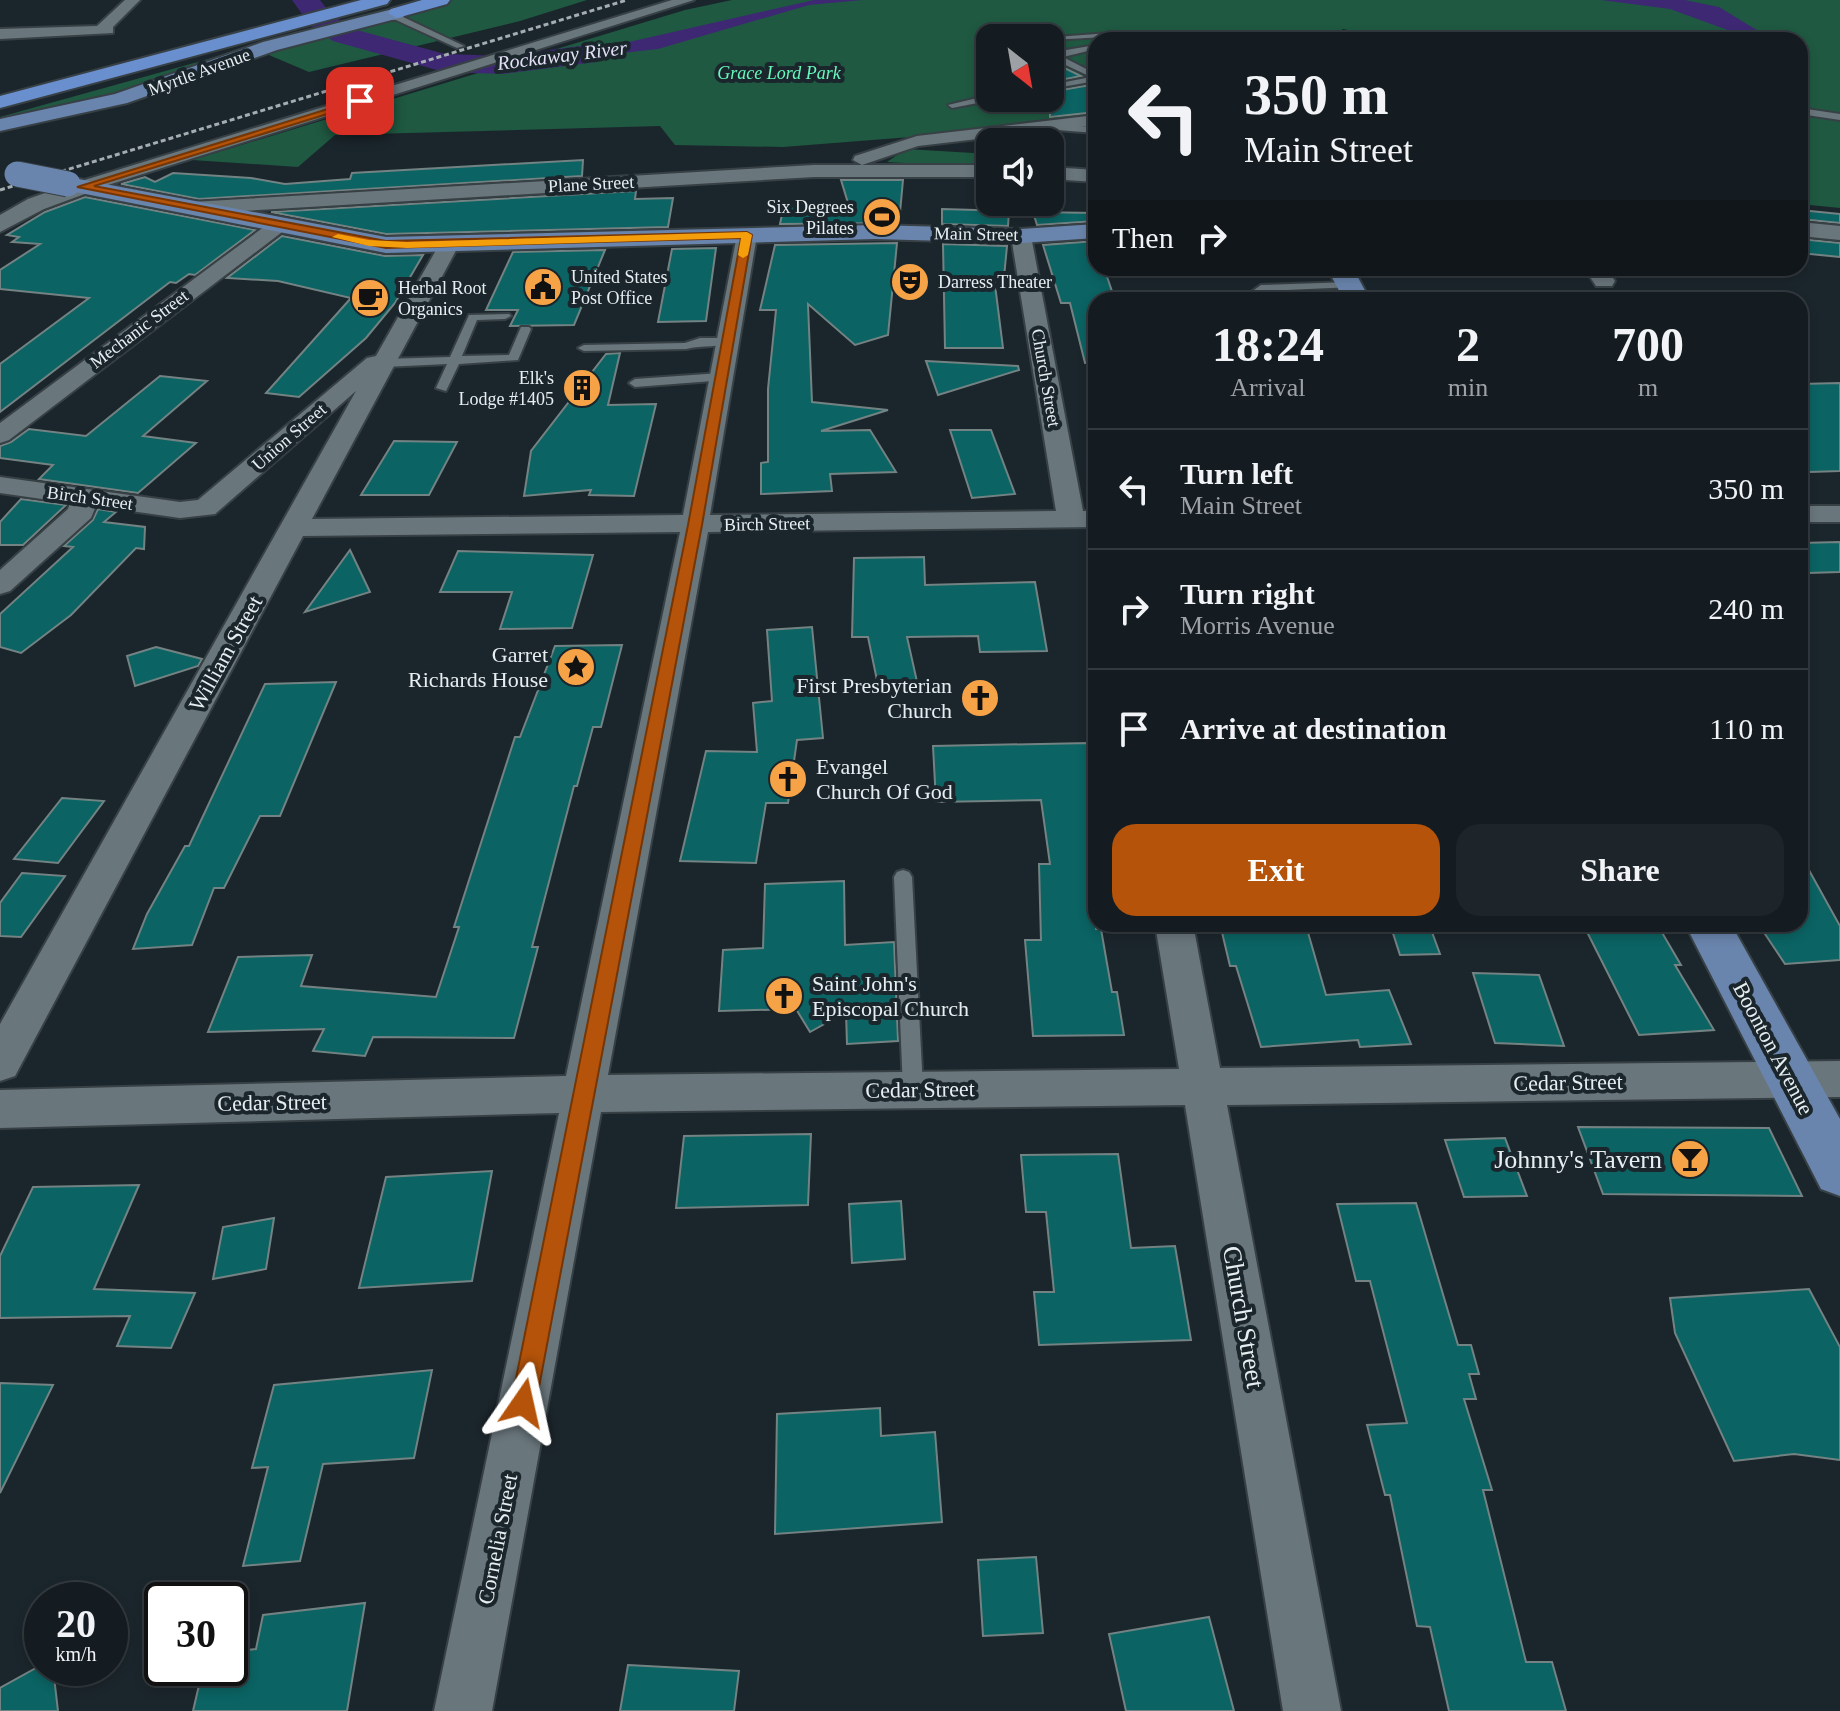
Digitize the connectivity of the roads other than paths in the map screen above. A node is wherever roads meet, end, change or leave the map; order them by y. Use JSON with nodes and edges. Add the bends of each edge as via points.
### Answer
{"nodes":[{"id":1,"x":133,"y":0,"type":"edge"},
{"id":2,"x":322,"y":0,"type":"edge"},
{"id":3,"x":441,"y":0,"type":"edge"},
{"id":4,"x":687,"y":0,"type":"edge"},
{"id":5,"x":387,"y":10,"type":"edge"},
{"id":6,"x":284,"y":26,"type":"junction"},
{"id":7,"x":0,"y":34,"type":"edge"},
{"id":8,"x":1088,"y":36,"type":"edge"},
{"id":9,"x":1064,"y":37,"type":"edge"},
{"id":10,"x":460,"y":46,"type":"dead end"},
{"id":11,"x":1088,"y":50,"type":"edge"},
{"id":12,"x":1088,"y":74,"type":"edge"},
{"id":13,"x":1064,"y":78,"type":"edge"},
{"id":14,"x":1088,"y":79,"type":"edge"},
{"id":15,"x":1073,"y":82,"type":"junction"},
{"id":16,"x":1064,"y":84,"type":"edge"},
{"id":17,"x":0,"y":87,"type":"edge"},
{"id":18,"x":976,"y":101,"type":"edge"},
{"id":19,"x":0,"y":102,"type":"edge"},
{"id":20,"x":952,"y":105,"type":"dead end"},
{"id":21,"x":1808,"y":112,"type":"edge"},
{"id":22,"x":1840,"y":117,"type":"edge"},
{"id":23,"x":1088,"y":122,"type":"edge"},
{"id":24,"x":0,"y":125,"type":"edge"},
{"id":25,"x":1060,"y":128,"type":"edge"},
{"id":26,"x":1064,"y":128,"type":"edge"},
{"id":27,"x":1088,"y":130,"type":"edge"},
{"id":28,"x":976,"y":137,"type":"edge"},
{"id":29,"x":851,"y":169,"type":"junction"},
{"id":30,"x":976,"y":171,"type":"edge"},
{"id":31,"x":8,"y":172,"type":"edge"},
{"id":32,"x":1064,"y":174,"type":"edge"},
{"id":33,"x":1088,"y":175,"type":"edge"},
{"id":34,"x":75,"y":185,"type":"junction"},
{"id":35,"x":192,"y":208,"type":"junction"},
{"id":36,"x":0,"y":225,"type":"edge"},
{"id":37,"x":279,"y":225,"type":"junction"},
{"id":38,"x":1808,"y":230,"type":"edge"},
{"id":39,"x":1088,"y":232,"type":"edge"},
{"id":40,"x":1840,"y":233,"type":"edge"},
{"id":41,"x":747,"y":235,"type":"junction"},
{"id":42,"x":1021,"y":236,"type":"junction"},
{"id":43,"x":450,"y":243,"type":"junction"},
{"id":44,"x":1349,"y":284,"type":"edge"},
{"id":45,"x":1256,"y":292,"type":"edge"},
{"id":46,"x":505,"y":316,"type":"dead end"},
{"id":47,"x":525,"y":329,"type":"dead end"},
{"id":48,"x":584,"y":348,"type":"dead end"},
{"id":49,"x":388,"y":355,"type":"junction"},
{"id":50,"x":725,"y":359,"type":"junction"},
{"id":51,"x":453,"y":360,"type":"junction"},
{"id":52,"x":635,"y":383,"type":"dead end"},
{"id":53,"x":442,"y":388,"type":"dead end"},
{"id":54,"x":0,"y":435,"type":"edge"},
{"id":55,"x":0,"y":485,"type":"edge"},
{"id":56,"x":85,"y":497,"type":"junction"},
{"id":57,"x":180,"y":510,"type":"joint"},
{"id":58,"x":1808,"y":514,"type":"edge"},
{"id":59,"x":1840,"y":514,"type":"edge"},
{"id":60,"x":1084,"y":519,"type":"edge"},
{"id":61,"x":695,"y":525,"type":"junction"},
{"id":62,"x":294,"y":528,"type":"junction"},
{"id":63,"x":0,"y":585,"type":"edge"},
{"id":64,"x":903,"y":877,"type":"dead end"},
{"id":65,"x":1175,"y":932,"type":"edge"},
{"id":66,"x":1712,"y":932,"type":"edge"},
{"id":67,"x":0,"y":1063,"type":"edge"},
{"id":68,"x":1840,"y":1079,"type":"edge"},
{"id":69,"x":1791,"y":1080,"type":"junction"},
{"id":70,"x":1204,"y":1085,"type":"junction"},
{"id":71,"x":913,"y":1089,"type":"junction"},
{"id":72,"x":583,"y":1094,"type":"junction"},
{"id":73,"x":0,"y":1109,"type":"edge"},
{"id":74,"x":1840,"y":1171,"type":"edge"},
{"id":75,"x":463,"y":1711,"type":"edge"},
{"id":76,"x":1312,"y":1711,"type":"edge"}],
"edges":[{"from":1,"to":7,"type":"street","via":[[104,30]]},
{"from":2,"to":6,"type":"highway"},
{"from":3,"to":5,"type":"highway"},
{"from":4,"to":34,"type":"street"},
{"from":5,"to":6,"type":"highway","via":[[337,12]]},
{"from":5,"to":6,"type":"main road","name":"Myrtle Avenue","via":[[354,23]]},
{"from":5,"to":10,"type":"lane"},
{"from":6,"to":17,"type":"highway"},
{"from":6,"to":19,"type":"highway"},
{"from":6,"to":24,"type":"main road","name":"Myrtle Avenue","via":[[120,99]]},
{"from":8,"to":9,"type":"lane"},
{"from":11,"to":12,"type":"lane","via":[[1058,58]]},
{"from":13,"to":15,"type":"lane"},
{"from":14,"to":15,"type":"lane"},
{"from":15,"to":16,"type":"lane"},
{"from":18,"to":20,"type":"lane"},
{"from":21,"to":22,"type":"lane"},
{"from":23,"to":25,"type":"street"},
{"from":26,"to":27,"type":"lane"},
{"from":28,"to":29,"type":"street","via":[[914,143],[864,158]]},
{"from":29,"to":30,"type":"street","name":"Plane Street"},
{"from":29,"to":35,"type":"street","name":"Plane Street"},
{"from":31,"to":34,"type":"main road","name":"Main Street","bridge":true},
{"from":32,"to":33,"type":"street"},
{"from":34,"to":35,"type":"main road","name":"Main Street"},
{"from":34,"to":36,"type":"street"},
{"from":35,"to":37,"type":"main road","name":"Main Street"},
{"from":37,"to":43,"type":"main road","name":"Main Street","via":[[369,243]]},
{"from":37,"to":54,"type":"street","name":"Mechanic Street"},
{"from":38,"to":40,"type":"street"},
{"from":39,"to":42,"type":"main road","name":"Main Street"},
{"from":41,"to":42,"type":"main road","name":"Main Street"},
{"from":41,"to":43,"type":"main road","name":"Main Street"},
{"from":41,"to":50,"type":"street","name":"Cornelia Street"},
{"from":42,"to":60,"type":"street","name":"Church Street"},
{"from":43,"to":49,"type":"street","name":"William Street"},
{"from":44,"to":45,"type":"lane"},
{"from":46,"to":51,"type":"lane","via":[[473,317]]},
{"from":47,"to":51,"type":"lane","via":[[514,358]]},
{"from":48,"to":50,"type":"lane","via":[[686,346],[700,341]]},
{"from":49,"to":51,"type":"lane"},
{"from":49,"to":57,"type":"street","name":"Union Street","via":[[216,501],[193,511]]},
{"from":49,"to":62,"type":"street","name":"William Street"},
{"from":50,"to":52,"type":"lane"},
{"from":50,"to":61,"type":"street","name":"Cornelia Street"},
{"from":51,"to":53,"type":"lane"},
{"from":55,"to":56,"type":"street","name":"Birch Street"},
{"from":56,"to":57,"type":"street","name":"Birch Street"},
{"from":56,"to":63,"type":"street","via":[[81,512]]},
{"from":58,"to":59,"type":"street"},
{"from":60,"to":61,"type":"street","name":"Birch Street"},
{"from":61,"to":62,"type":"street","name":"Birch Street"},
{"from":61,"to":72,"type":"street","name":"Cornelia Street"},
{"from":62,"to":67,"type":"street","name":"William Street"},
{"from":64,"to":71,"type":"lane"},
{"from":65,"to":70,"type":"street","name":"Church Street"},
{"from":66,"to":69,"type":"main road","name":"Boonton Avenue"},
{"from":68,"to":69,"type":"street","name":"Cedar Street"},
{"from":69,"to":70,"type":"street","name":"Cedar Street"},
{"from":69,"to":74,"type":"main road","name":"Boonton Avenue"},
{"from":70,"to":71,"type":"street","name":"Cedar Street"},
{"from":70,"to":76,"type":"street","name":"Church Street"},
{"from":71,"to":72,"type":"street","name":"Cedar Street"},
{"from":72,"to":73,"type":"street","name":"Cedar Street"},
{"from":72,"to":75,"type":"street","name":"Cornelia Street"}]}
